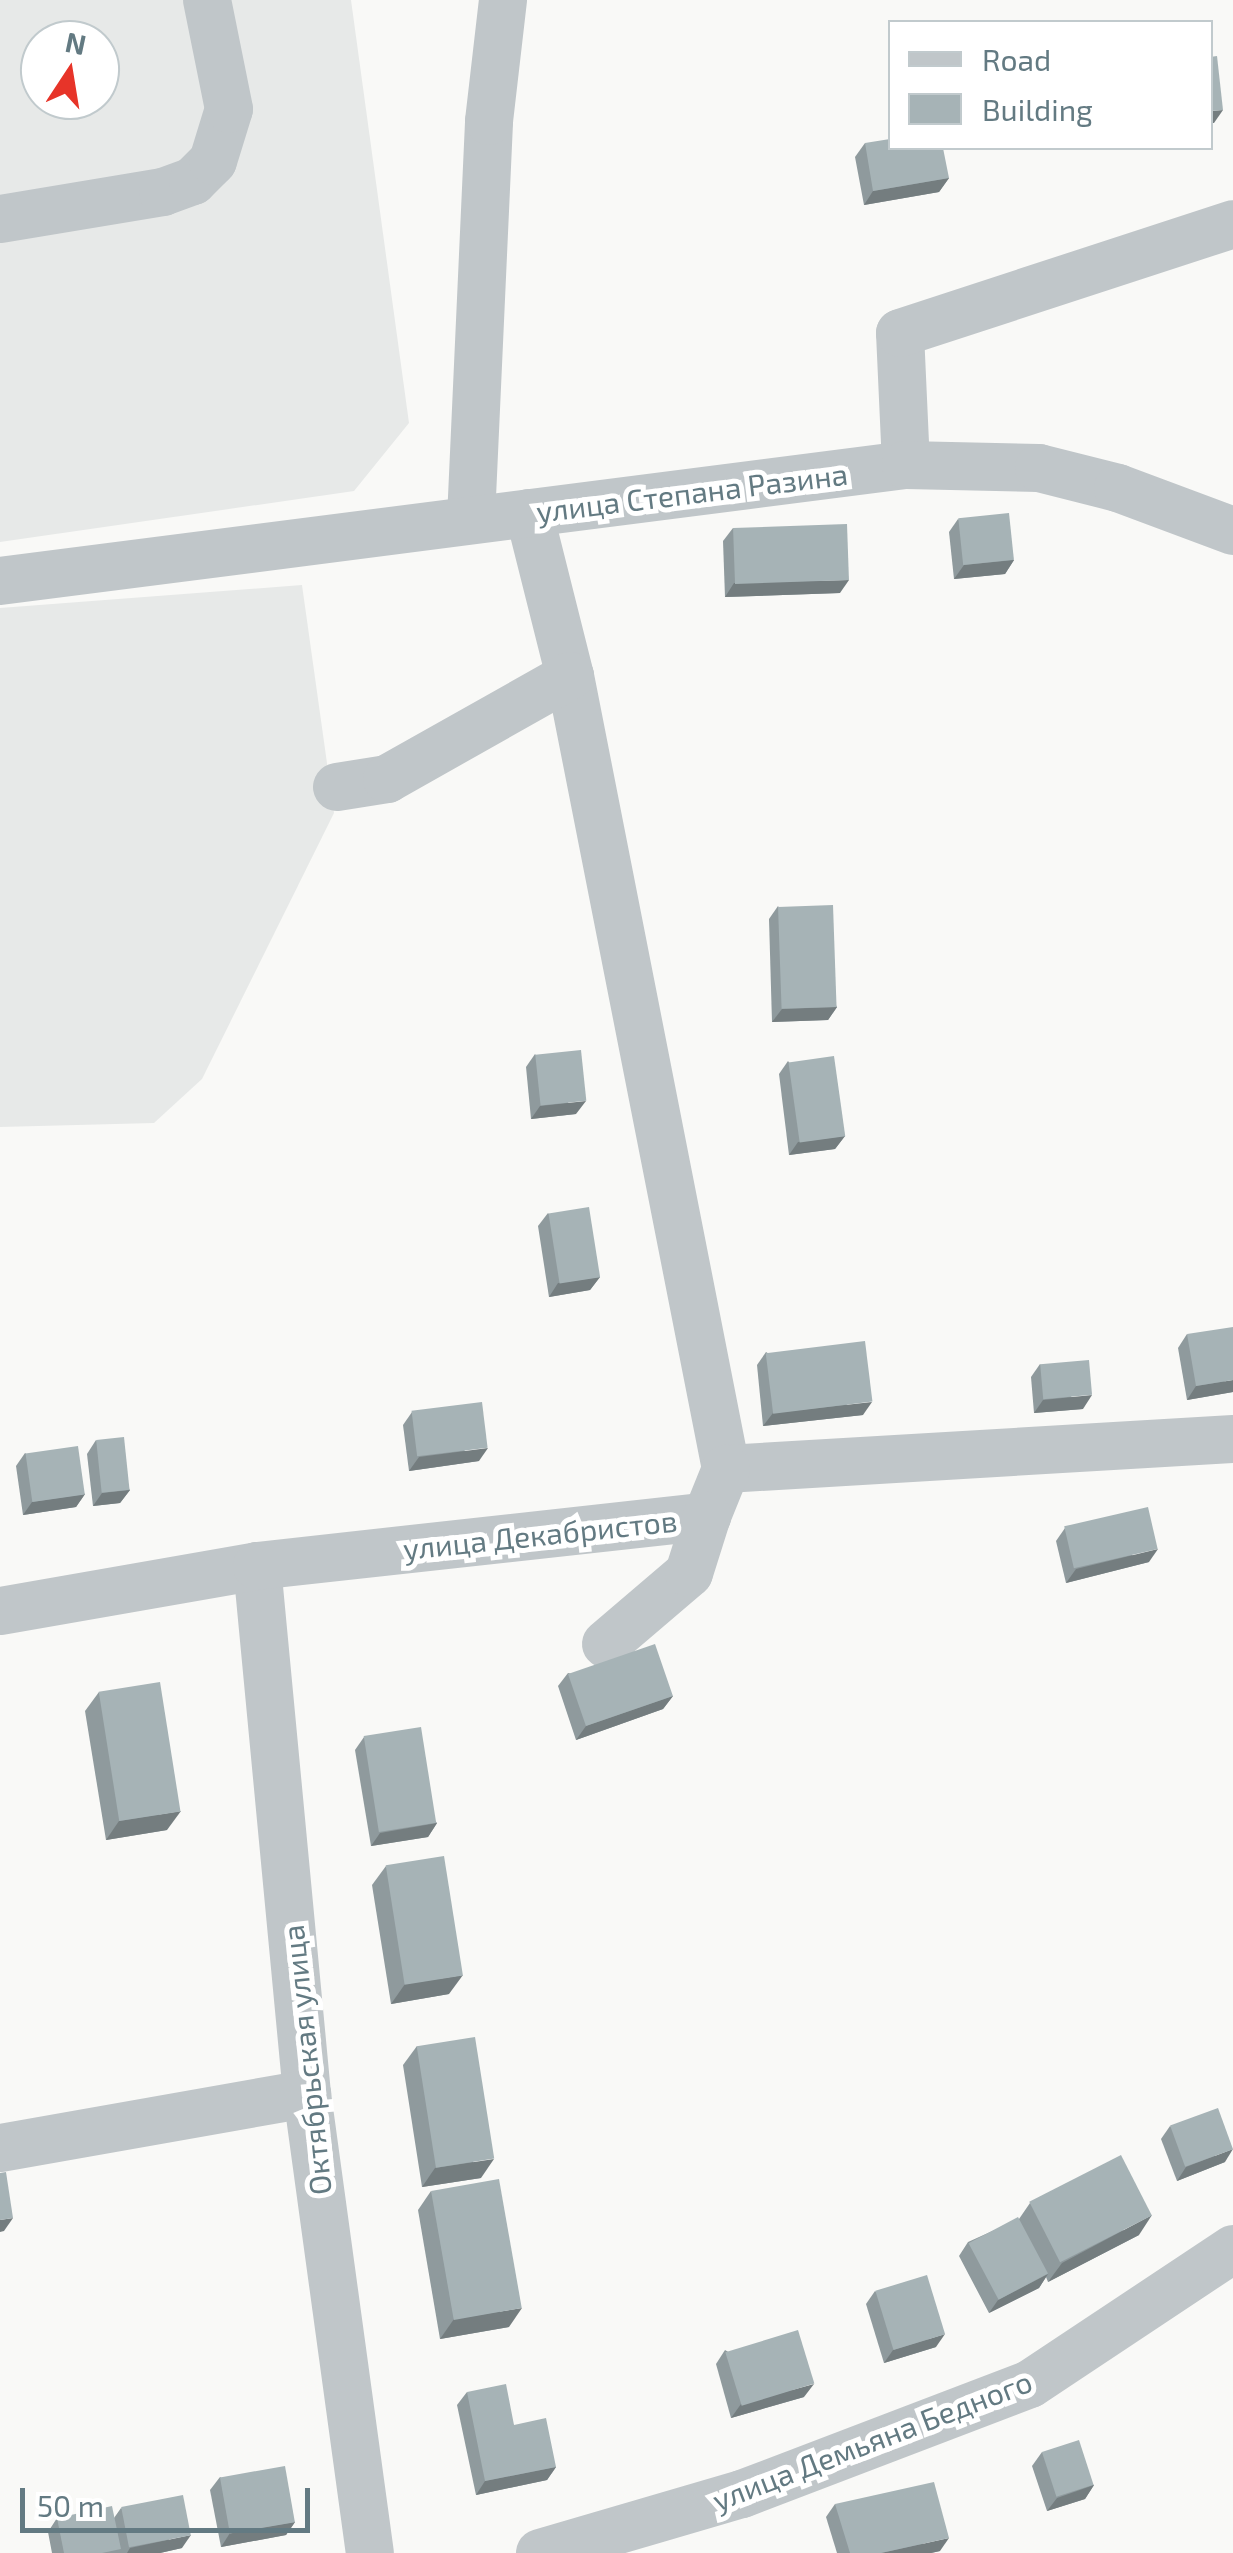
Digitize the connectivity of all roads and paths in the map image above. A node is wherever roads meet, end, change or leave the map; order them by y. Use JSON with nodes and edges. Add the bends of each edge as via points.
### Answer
{"nodes":[{"id":1,"x":207,"y":0,"type":"edge"},
{"id":2,"x":502,"y":0,"type":"edge"},
{"id":3,"x":0,"y":219,"type":"edge"},
{"id":4,"x":1233,"y":224,"type":"edge"},
{"id":5,"x":906,"y":465,"type":"junction"},
{"id":6,"x":529,"y":514,"type":"junction"},
{"id":7,"x":471,"y":519,"type":"junction"},
{"id":8,"x":1233,"y":532,"type":"edge"},
{"id":9,"x":0,"y":581,"type":"edge"},
{"id":10,"x":570,"y":676,"type":"junction"},
{"id":11,"x":336,"y":787,"type":"dead end"},
{"id":12,"x":1233,"y":1439,"type":"edge"},
{"id":13,"x":726,"y":1470,"type":"junction"},
{"id":14,"x":708,"y":1516,"type":"junction"},
{"id":15,"x":257,"y":1566,"type":"junction"},
{"id":16,"x":0,"y":1611,"type":"edge"},
{"id":17,"x":606,"y":1644,"type":"dead end"},
{"id":18,"x":307,"y":2094,"type":"junction"},
{"id":19,"x":0,"y":2148,"type":"edge"},
{"id":20,"x":1233,"y":2249,"type":"edge"},
{"id":21,"x":370,"y":2553,"type":"edge"},
{"id":22,"x":540,"y":2553,"type":"edge"}],
"edges":[{"from":1,"to":3,"type":"street","via":[[228,109],[213,161],[193,182],[162,192]]},
{"from":2,"to":7,"type":"street","via":[[491,88]]},
{"from":4,"to":5,"type":"street","via":[[900,333]]},
{"from":5,"to":6,"type":"street","name":"улица Степана Разина"},
{"from":5,"to":8,"type":"street","name":"улица Степана Разина","via":[[1039,468],[1118,488]]},
{"from":6,"to":7,"type":"street","name":"улица Степана Разина"},
{"from":6,"to":10,"type":"street"},
{"from":7,"to":9,"type":"street","name":"улица Степана Разина"},
{"from":10,"to":11,"type":"street","via":[[387,780]]},
{"from":10,"to":13,"type":"street"},
{"from":12,"to":13,"type":"street"},
{"from":13,"to":14,"type":"street","name":"улица Декабристов"},
{"from":14,"to":15,"type":"street","name":"улица Декабристов"},
{"from":14,"to":17,"type":"street","via":[[689,1573]]},
{"from":15,"to":16,"type":"street","name":"улица Декабристов"},
{"from":15,"to":18,"type":"street","name":"Октябрьская улица"},
{"from":18,"to":19,"type":"street"},
{"from":18,"to":21,"type":"street","name":"Октябрьская улица"},
{"from":20,"to":22,"type":"street","name":"улица Демьяна Бедного","via":[[1030,2384],[742,2494]]}]}
